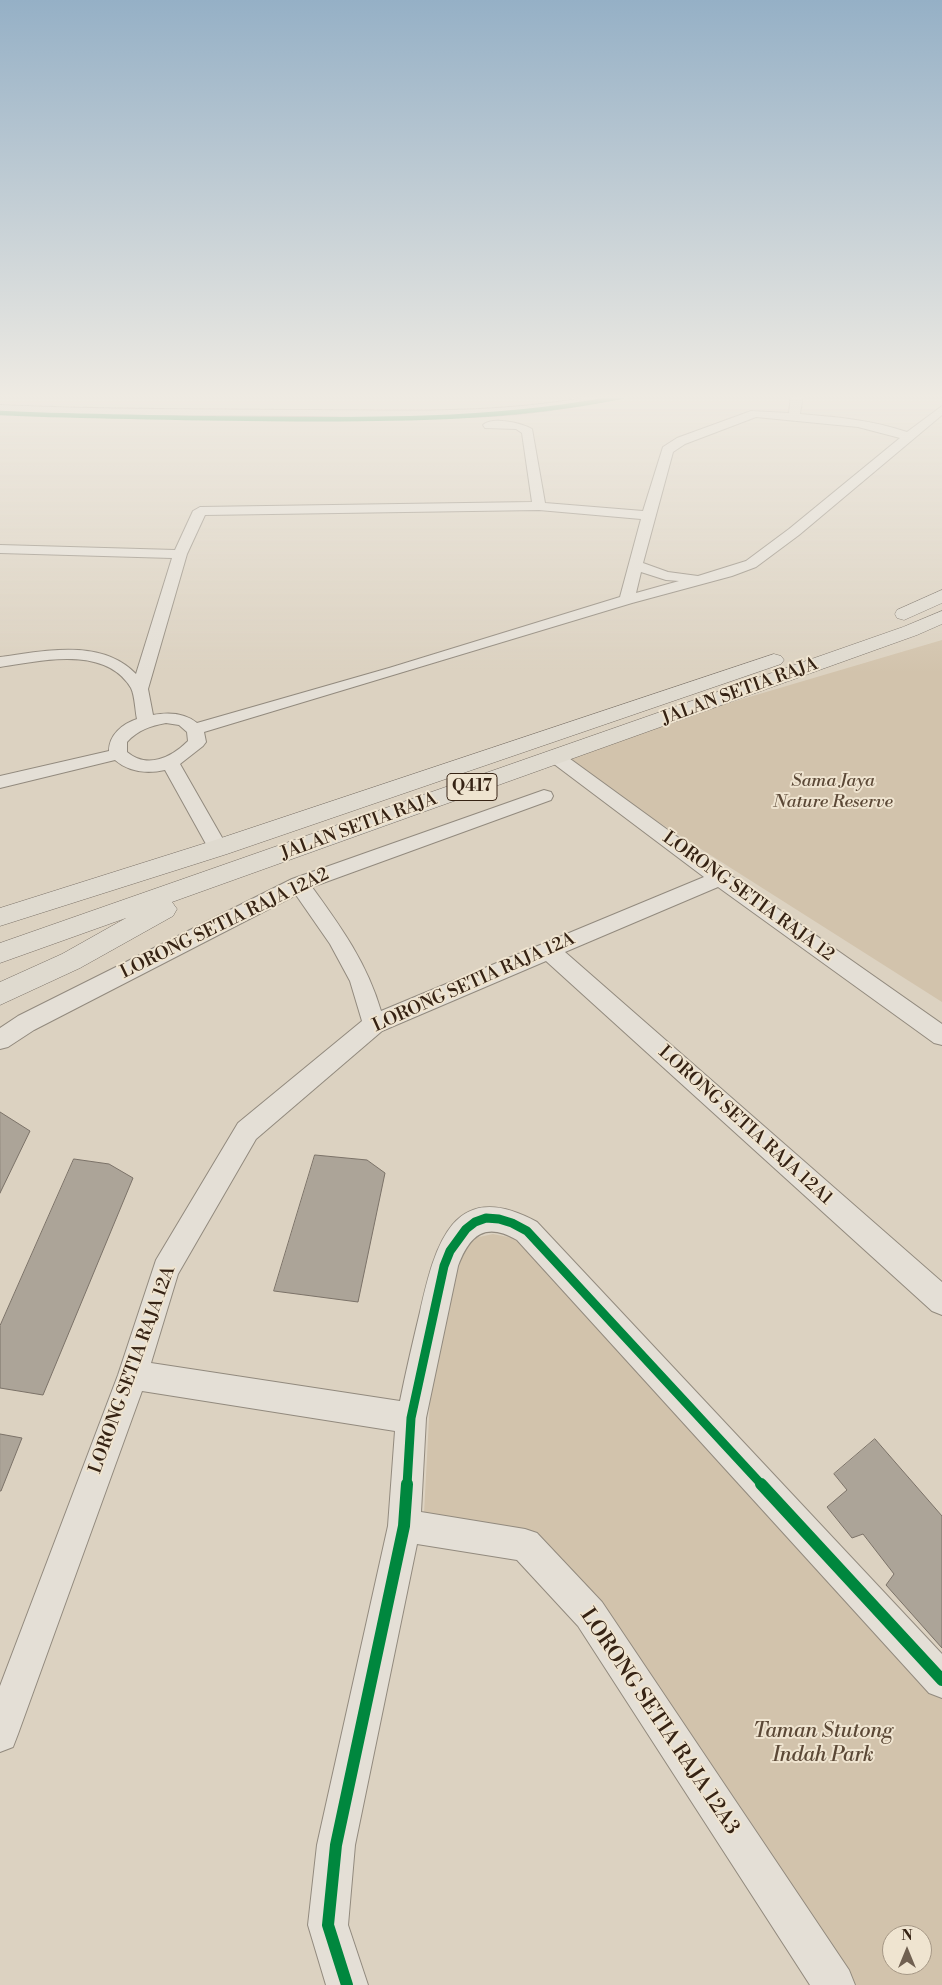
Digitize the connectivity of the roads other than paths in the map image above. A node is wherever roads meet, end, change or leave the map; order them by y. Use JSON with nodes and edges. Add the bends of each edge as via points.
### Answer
{"nodes":[{"id":1,"x":536,"y":488,"type":"edge"},
{"id":2,"x":655,"y":488,"type":"edge"},
{"id":3,"x":848,"y":488,"type":"edge"},
{"id":4,"x":539,"y":506,"type":"junction"},
{"id":5,"x":647,"y":515,"type":"junction"},
{"id":6,"x":0,"y":549,"type":"edge"},
{"id":7,"x":180,"y":554,"type":"junction"},
{"id":8,"x":635,"y":565,"type":"junction"},
{"id":9,"x":705,"y":580,"type":"junction"},
{"id":10,"x":942,"y":596,"type":"edge"},
{"id":11,"x":627,"y":600,"type":"junction"},
{"id":12,"x":942,"y":617,"type":"edge"},
{"id":13,"x":0,"y":662,"type":"edge"},
{"id":14,"x":140,"y":689,"type":"junction"},
{"id":15,"x":146,"y":721,"type":"junction"},
{"id":16,"x":195,"y":730,"type":"junction"},
{"id":17,"x":118,"y":754,"type":"junction"},
{"id":18,"x":556,"y":757,"type":"junction"},
{"id":19,"x":170,"y":763,"type":"junction"},
{"id":20,"x":0,"y":782,"type":"edge"},
{"id":21,"x":544,"y":796,"type":"dead end"},
{"id":22,"x":218,"y":848,"type":"junction"},
{"id":23,"x":233,"y":871,"type":"junction"},
{"id":24,"x":720,"y":878,"type":"junction"},
{"id":25,"x":299,"y":884,"type":"junction"},
{"id":26,"x":0,"y":917,"type":"edge"},
{"id":27,"x":548,"y":950,"type":"junction"},
{"id":28,"x":0,"y":953,"type":"edge"},
{"id":29,"x":0,"y":994,"type":"edge"},
{"id":30,"x":374,"y":1024,"type":"junction"},
{"id":31,"x":942,"y":1036,"type":"edge"},
{"id":32,"x":0,"y":1040,"type":"edge"},
{"id":33,"x":942,"y":1301,"type":"edge"},
{"id":34,"x":133,"y":1375,"type":"junction"},
{"id":35,"x":411,"y":1418,"type":"junction"},
{"id":36,"x":404,"y":1526,"type":"junction"},
{"id":37,"x":942,"y":1680,"type":"edge"},
{"id":38,"x":0,"y":1734,"type":"edge"},
{"id":39,"x":347,"y":1985,"type":"edge"},
{"id":40,"x":834,"y":1985,"type":"edge"}],
"edges":[{"from":1,"to":4,"type":"street"},
{"from":2,"to":5,"type":"street"},
{"from":3,"to":9,"type":"street","via":[[751,564]]},
{"from":4,"to":5,"type":"street"},
{"from":4,"to":7,"type":"street","via":[[200,511]]},
{"from":5,"to":8,"type":"street"},
{"from":6,"to":7,"type":"street"},
{"from":7,"to":14,"type":"street"},
{"from":8,"to":9,"type":"street","via":[[666,576]]},
{"from":8,"to":11,"type":"street"},
{"from":9,"to":11,"type":"street"},
{"from":10,"to":22,"type":"highway","name":"JALAN SETIA RAJA","number":"Q417","via":[[844,636]]},
{"from":11,"to":16,"type":"street"},
{"from":12,"to":18,"type":"highway","name":"JALAN SETIA RAJA","number":"Q417"},
{"from":13,"to":14,"type":"street","via":[[53,655],[109,661]]},
{"from":14,"to":15,"type":"street"},
{"from":15,"to":16,"type":"street","via":[[166,718],[184,721]]},
{"from":15,"to":17,"type":"street","via":[[128,729],[118,741]]},
{"from":16,"to":19,"type":"street","via":[[197,742],[188,754]]},
{"from":17,"to":19,"type":"street","via":[[140,766]]},
{"from":17,"to":20,"type":"street"},
{"from":18,"to":23,"type":"highway","name":"JALAN SETIA RAJA","number":"Q417"},
{"from":18,"to":24,"type":"street","name":"LORONG SETIA RAJA 12"},
{"from":19,"to":22,"type":"street"},
{"from":21,"to":25,"type":"street","name":"LORONG SETIA RAJA 12A2"},
{"from":22,"to":26,"type":"highway","name":"JALAN SETIA RAJA","number":"Q417"},
{"from":23,"to":28,"type":"highway","name":"JALAN SETIA RAJA","number":"Q417"},
{"from":23,"to":29,"type":"highway","via":[[71,961]]},
{"from":24,"to":27,"type":"street","name":"LORONG SETIA RAJA 12A"},
{"from":24,"to":31,"type":"street","name":"LORONG SETIA RAJA 12"},
{"from":25,"to":30,"type":"street","via":[[338,939],[361,981]]},
{"from":25,"to":32,"type":"street","name":"LORONG SETIA RAJA 12A2","via":[[26,1023]]},
{"from":27,"to":30,"type":"street","name":"LORONG SETIA RAJA 12A"},
{"from":27,"to":33,"type":"street","name":"LORONG SETIA RAJA 12A1"},
{"from":30,"to":34,"type":"street","name":"LORONG SETIA RAJA 12A","via":[[247,1131],[166,1269]]},
{"from":34,"to":35,"type":"street"},
{"from":34,"to":38,"type":"street","name":"LORONG SETIA RAJA 12A"},
{"from":35,"to":36,"type":"street"},
{"from":35,"to":37,"type":"street","via":[[449,1249],[471,1222],[486,1218],[514,1221],[527,1231]]},
{"from":36,"to":39,"type":"street","via":[[336,1844],[328,1925]]},
{"from":36,"to":40,"type":"street","name":"LORONG SETIA RAJA 12A3","via":[[524,1545],[590,1614]]}]}
